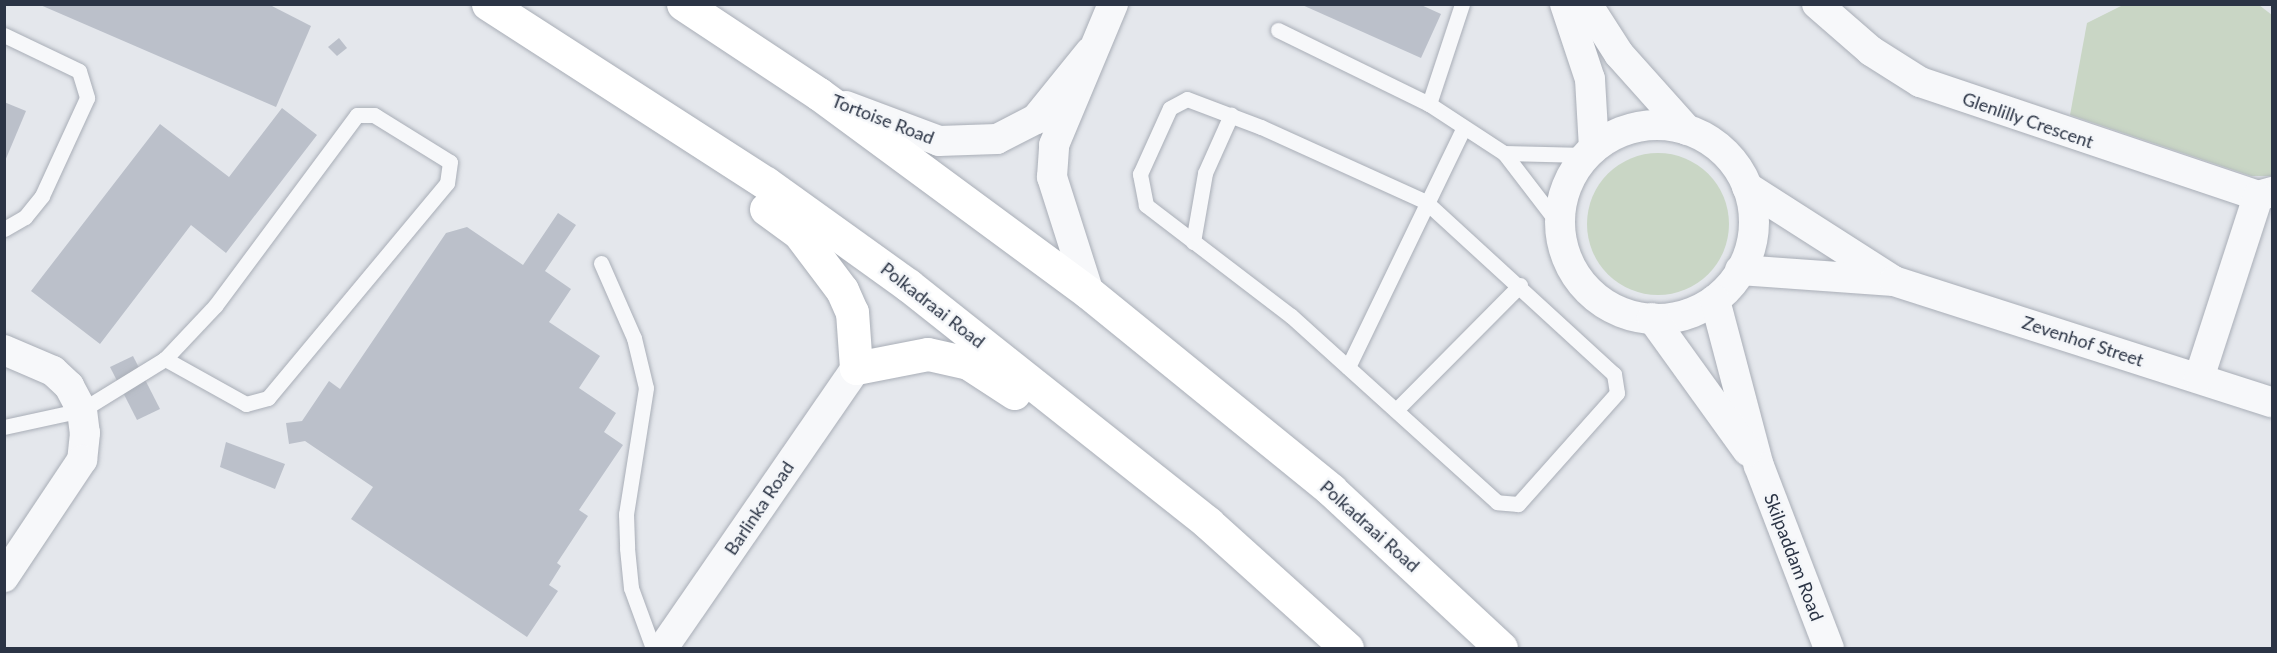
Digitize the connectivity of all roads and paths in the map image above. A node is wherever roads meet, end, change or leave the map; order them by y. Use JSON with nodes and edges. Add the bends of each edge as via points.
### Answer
{"nodes":[{"id":1,"x":488,"y":4,"type":"edge"},
{"id":2,"x":683,"y":4,"type":"edge"},
{"id":3,"x":1113,"y":4,"type":"edge"},
{"id":4,"x":1565,"y":4,"type":"edge"},
{"id":5,"x":1587,"y":4,"type":"edge"},
{"id":6,"x":1817,"y":4,"type":"edge"},
{"id":7,"x":1461,"y":8,"type":"edge"},
{"id":8,"x":1278,"y":30,"type":"dead end"},
{"id":9,"x":4,"y":35,"type":"edge"},
{"id":10,"x":567,"y":52,"type":"junction"},
{"id":11,"x":1090,"y":52,"type":"junction"},
{"id":12,"x":819,"y":94,"type":"junction"},
{"id":13,"x":1429,"y":104,"type":"junction"},
{"id":14,"x":1231,"y":115,"type":"junction"},
{"id":15,"x":1463,"y":129,"type":"junction"},
{"id":16,"x":1688,"y":130,"type":"junction"},
{"id":17,"x":1590,"y":152,"type":"junction"},
{"id":18,"x":1504,"y":153,"type":"junction"},
{"id":19,"x":1747,"y":187,"type":"junction"},
{"id":20,"x":2265,"y":194,"type":"edge"},
{"id":21,"x":1426,"y":202,"type":"junction"},
{"id":22,"x":1560,"y":226,"type":"junction"},
{"id":23,"x":4,"y":229,"type":"edge"},
{"id":24,"x":1193,"y":242,"type":"junction"},
{"id":25,"x":601,"y":263,"type":"dead end"},
{"id":26,"x":1740,"y":270,"type":"junction"},
{"id":27,"x":1894,"y":281,"type":"junction"},
{"id":28,"x":1520,"y":285,"type":"junction"},
{"id":29,"x":1089,"y":293,"type":"junction"},
{"id":30,"x":1715,"y":300,"type":"junction"},
{"id":31,"x":1652,"y":318,"type":"junction"},
{"id":32,"x":4,"y":350,"type":"edge"},
{"id":33,"x":165,"y":359,"type":"junction"},
{"id":34,"x":1348,"y":367,"type":"junction"},
{"id":35,"x":856,"y":368,"type":"junction"},
{"id":36,"x":2199,"y":378,"type":"junction"},
{"id":37,"x":2272,"y":402,"type":"edge"},
{"id":38,"x":82,"y":410,"type":"junction"},
{"id":39,"x":1396,"y":410,"type":"junction"},
{"id":40,"x":4,"y":427,"type":"edge"},
{"id":41,"x":1758,"y":466,"type":"junction"},
{"id":42,"x":1208,"y":523,"type":"junction"},
{"id":43,"x":4,"y":577,"type":"edge"},
{"id":44,"x":653,"y":648,"type":"edge"},
{"id":45,"x":663,"y":648,"type":"edge"},
{"id":46,"x":1347,"y":648,"type":"edge"},
{"id":47,"x":1501,"y":648,"type":"edge"},
{"id":48,"x":1829,"y":648,"type":"edge"}],
"edges":[{"from":1,"to":10,"type":"main road","name":"Polkadraai Road"},
{"from":2,"to":12,"type":"main road","name":"Polkadraai Road"},
{"from":3,"to":11,"type":"street","name":"Tortoise Road"},
{"from":4,"to":17,"type":"street","via":[[1590,79]]},
{"from":5,"to":16,"type":"street","via":[[1619,54]]},
{"from":6,"to":20,"type":"street","name":"Glenlilly Crescent","via":[[1871,51],[1920,82]]},
{"from":7,"to":13,"type":"lane"},
{"from":8,"to":13,"type":"lane"},
{"from":9,"to":23,"type":"lane","via":[[79,71],[87,98],[42,196],[25,218]]},
{"from":10,"to":35,"type":"main road","via":[[652,126],[799,233],[823,261],[852,312]]},
{"from":10,"to":42,"type":"main road","name":"Polkadraai Road","via":[[858,248]]},
{"from":11,"to":12,"type":"street","name":"Tortoise Road","via":[[1036,119],[997,139],[939,141]]},
{"from":11,"to":29,"type":"street","name":"Tortoise Road","via":[[1054,145],[1052,177]]},
{"from":12,"to":29,"type":"main road","name":"Polkadraai Road"},
{"from":13,"to":15,"type":"lane"},
{"from":14,"to":21,"type":"lane"},
{"from":14,"to":24,"type":"lane","via":[[1205,173]]},
{"from":14,"to":24,"type":"lane","via":[[1196,101],[1175,102],[1140,174],[1146,205]]},
{"from":15,"to":18,"type":"lane"},
{"from":15,"to":21,"type":"lane"},
{"from":16,"to":17,"type":"street","via":[[1638,126]]},
{"from":16,"to":19,"type":"street","via":[[1729,158]]},
{"from":17,"to":18,"type":"lane"},
{"from":17,"to":22,"type":"street","via":[[1565,191]]},
{"from":18,"to":22,"type":"lane"},
{"from":19,"to":26,"type":"street","via":[[1752,238]]},
{"from":19,"to":27,"type":"street","name":"Zevenhof Street"},
{"from":20,"to":36,"type":"street","name":"Glenlilly Crescent"},
{"from":21,"to":28,"type":"lane"},
{"from":21,"to":34,"type":"lane"},
{"from":22,"to":31,"type":"street","via":[[1568,260],[1588,290],[1617,310]]},
{"from":24,"to":34,"type":"lane","via":[[1291,316]]},
{"from":25,"to":44,"type":"lane","via":[[634,338],[646,387],[626,514],[631,588]]},
{"from":26,"to":27,"type":"street","name":"Zevenhof Street"},
{"from":26,"to":30,"type":"street"},
{"from":27,"to":36,"type":"street","name":"Zevenhof Street"},
{"from":28,"to":39,"type":"lane"},
{"from":28,"to":39,"type":"lane","via":[[1614,374],[1620,387],[1518,504],[1497,502]]},
{"from":29,"to":47,"type":"main road","name":"Polkadraai Road","via":[[1331,490]]},
{"from":30,"to":31,"type":"street","via":[[1674,317]]},
{"from":30,"to":41,"type":"street","name":"Skilpaddam Road"},
{"from":31,"to":41,"type":"street","name":"Skilpaddam Road"},
{"from":32,"to":38,"type":"street","via":[[53,371],[69,386]]},
{"from":33,"to":33,"type":"lane","via":[[246,404],[268,398],[447,183],[450,162],[374,115],[357,115],[216,306]]},
{"from":33,"to":38,"type":"lane"},
{"from":34,"to":39,"type":"lane"},
{"from":35,"to":42,"type":"main road","via":[[928,354],[968,363],[997,380],[1118,474]]},
{"from":35,"to":45,"type":"street","name":"Barlinka Road"},
{"from":36,"to":37,"type":"street","name":"Zevenhof Street"},
{"from":38,"to":40,"type":"lane"},
{"from":38,"to":43,"type":"street","via":[[82,460]]},
{"from":41,"to":48,"type":"street","name":"Skilpaddam Road"},
{"from":42,"to":46,"type":"main road","name":"Polkadraai Road"}]}
